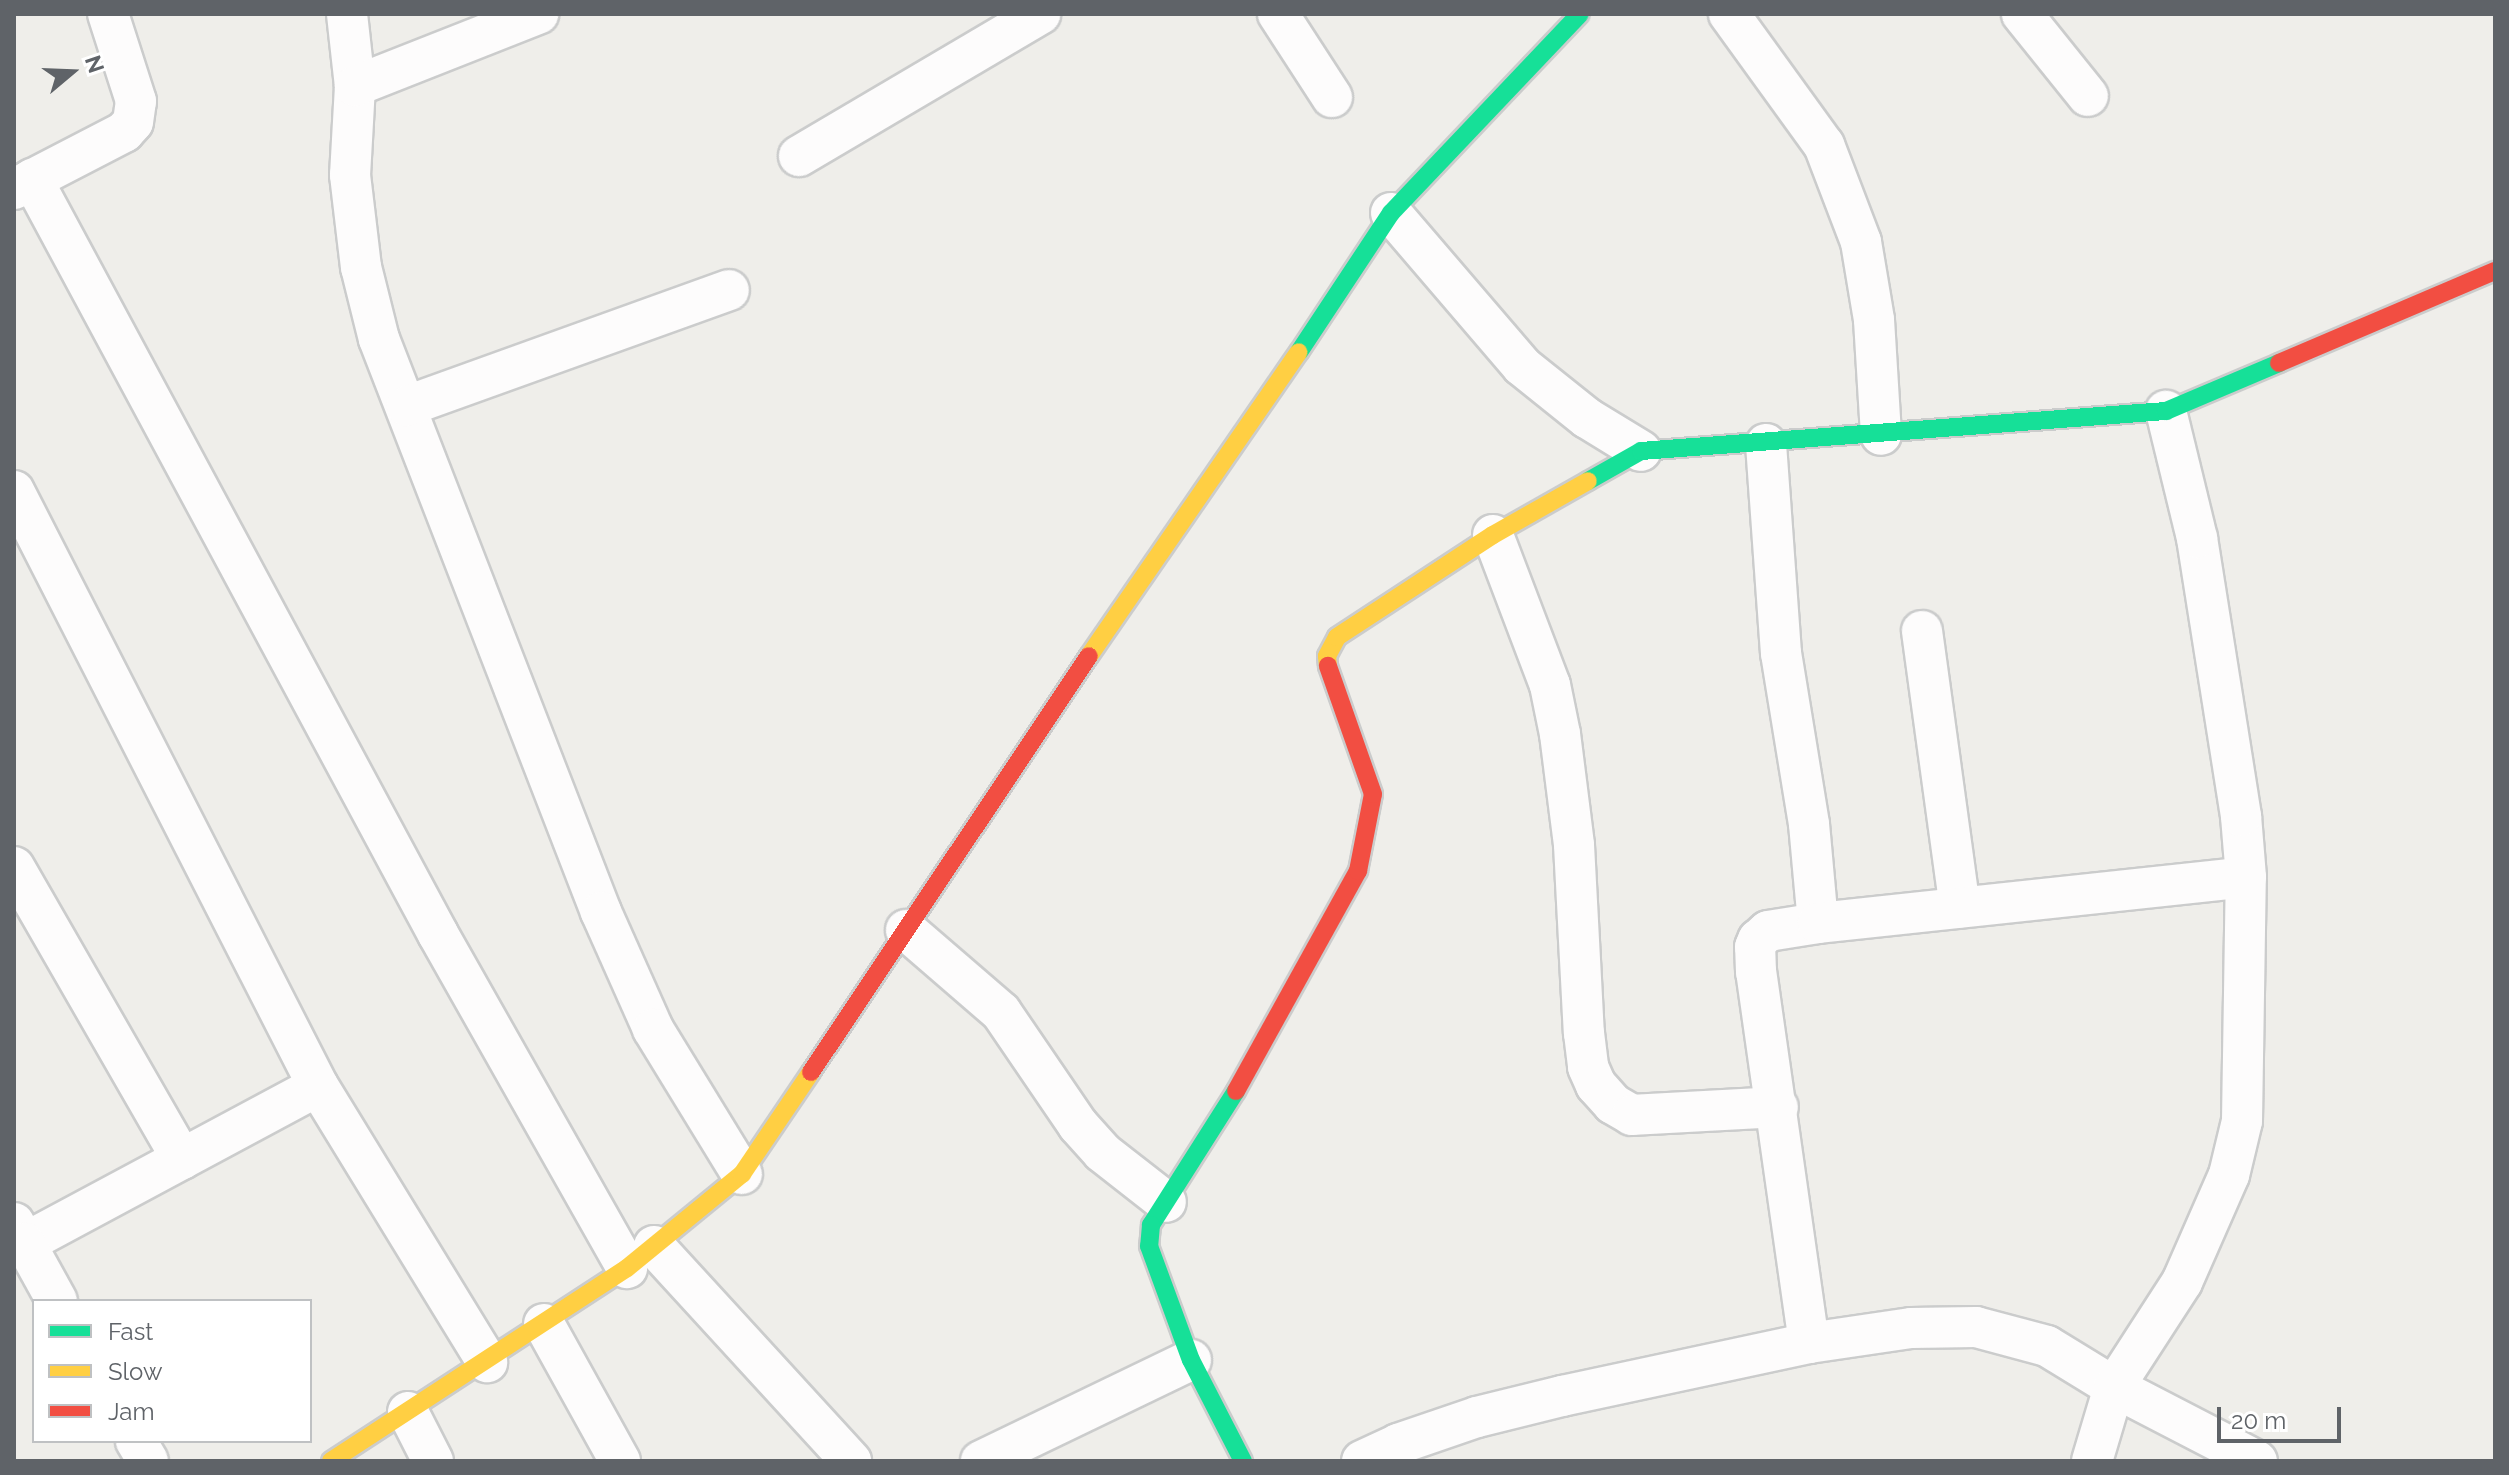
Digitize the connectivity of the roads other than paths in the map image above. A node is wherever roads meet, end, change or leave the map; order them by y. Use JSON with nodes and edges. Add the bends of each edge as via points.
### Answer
{"nodes":[{"id":1,"x":108,"y":14,"type":"edge"},
{"id":2,"x":347,"y":14,"type":"edge"},
{"id":3,"x":538,"y":14,"type":"edge"},
{"id":4,"x":1040,"y":14,"type":"edge"},
{"id":5,"x":1278,"y":14,"type":"edge"},
{"id":6,"x":1580,"y":14,"type":"edge"},
{"id":7,"x":1729,"y":14,"type":"edge"},
{"id":8,"x":2022,"y":14,"type":"edge"},
{"id":9,"x":355,"y":86,"type":"junction"},
{"id":10,"x":2088,"y":96,"type":"dead end"},
{"id":11,"x":1332,"y":97,"type":"dead end"},
{"id":12,"x":799,"y":156,"type":"dead end"},
{"id":13,"x":23,"y":184,"type":"edge"},
{"id":14,"x":1391,"y":213,"type":"junction"},
{"id":15,"x":2495,"y":271,"type":"edge"},
{"id":16,"x":729,"y":290,"type":"dead end"},
{"id":17,"x":407,"y":406,"type":"junction"},
{"id":18,"x":2166,"y":411,"type":"junction"},
{"id":19,"x":1881,"y":435,"type":"junction"},
{"id":20,"x":1766,"y":444,"type":"junction"},
{"id":21,"x":1641,"y":451,"type":"junction"},
{"id":22,"x":14,"y":491,"type":"edge"},
{"id":23,"x":1493,"y":535,"type":"junction"},
{"id":24,"x":1922,"y":631,"type":"dead end"},
{"id":25,"x":14,"y":867,"type":"edge"},
{"id":26,"x":2246,"y":877,"type":"junction"},
{"id":27,"x":1960,"y":907,"type":"junction"},
{"id":28,"x":1818,"y":923,"type":"junction"},
{"id":29,"x":906,"y":930,"type":"junction"},
{"id":30,"x":318,"y":1086,"type":"junction"},
{"id":31,"x":1778,"y":1107,"type":"junction"},
{"id":32,"x":182,"y":1159,"type":"junction"},
{"id":33,"x":742,"y":1174,"type":"junction"},
{"id":34,"x":1166,"y":1202,"type":"junction"},
{"id":35,"x":19,"y":1233,"type":"edge"},
{"id":36,"x":641,"y":1257,"type":"junction"},
{"id":37,"x":56,"y":1299,"type":"edge"},
{"id":38,"x":544,"y":1324,"type":"junction"},
{"id":39,"x":1809,"y":1343,"type":"junction"},
{"id":40,"x":1191,"y":1360,"type":"junction"},
{"id":41,"x":487,"y":1362,"type":"junction"},
{"id":42,"x":2114,"y":1387,"type":"junction"},
{"id":43,"x":408,"y":1412,"type":"junction"},
{"id":44,"x":137,"y":1443,"type":"edge"},
{"id":45,"x":1047,"y":1444,"type":"edge"},
{"id":46,"x":148,"y":1461,"type":"edge"},
{"id":47,"x":331,"y":1461,"type":"edge"},
{"id":48,"x":433,"y":1461,"type":"edge"},
{"id":49,"x":620,"y":1461,"type":"edge"},
{"id":50,"x":851,"y":1461,"type":"edge"},
{"id":51,"x":981,"y":1461,"type":"edge"},
{"id":52,"x":1243,"y":1461,"type":"edge"},
{"id":53,"x":1362,"y":1461,"type":"edge"},
{"id":54,"x":2092,"y":1461,"type":"edge"},
{"id":55,"x":2257,"y":1461,"type":"edge"}],
"edges":[{"from":1,"to":13,"type":"street","via":[[136,101],[133,122],[124,132]]},
{"from":2,"to":9,"type":"street"},
{"from":3,"to":9,"type":"street"},
{"from":4,"to":12,"type":"street"},
{"from":5,"to":11,"type":"street"},
{"from":6,"to":14,"type":"street"},
{"from":7,"to":19,"type":"street","via":[[1824,145],[1861,242],[1874,320]]},
{"from":8,"to":10,"type":"street"},
{"from":9,"to":17,"type":"street","via":[[350,175],[361,267],[379,339]]},
{"from":13,"to":36,"type":"street","via":[[438,934]]},
{"from":14,"to":21,"type":"street","via":[[1522,366],[1587,418]]},
{"from":14,"to":29,"type":"street"},
{"from":15,"to":18,"type":"street"},
{"from":16,"to":17,"type":"street"},
{"from":17,"to":33,"type":"street","via":[[614,941],[653,1029]]},
{"from":18,"to":19,"type":"street"},
{"from":18,"to":26,"type":"street","via":[[2197,538]]},
{"from":19,"to":20,"type":"street"},
{"from":20,"to":21,"type":"street"},
{"from":20,"to":28,"type":"street","via":[[1781,653],[1809,824]]},
{"from":21,"to":23,"type":"street"},
{"from":22,"to":30,"type":"street"},
{"from":23,"to":31,"type":"street","via":[[1550,685],[1560,734],[1574,845],[1584,1033],[1596,1085],[1632,1115]]},
{"from":23,"to":34,"type":"street","via":[[1360,620],[1337,637],[1327,656],[1373,794],[1358,871],[1224,1113]]},
{"from":24,"to":27,"type":"street"},
{"from":25,"to":32,"type":"street"},
{"from":26,"to":27,"type":"street"},
{"from":26,"to":42,"type":"street","via":[[2242,1121],[2229,1175],[2182,1282]]},
{"from":27,"to":28,"type":"street"},
{"from":28,"to":31,"type":"street","via":[[1768,931],[1755,947]]},
{"from":29,"to":33,"type":"street"},
{"from":29,"to":34,"type":"street","via":[[1001,1012],[1078,1125],[1102,1152]]},
{"from":30,"to":32,"type":"street"},
{"from":30,"to":41,"type":"street"},
{"from":31,"to":39,"type":"street"},
{"from":32,"to":35,"type":"street"},
{"from":33,"to":36,"type":"street"},
{"from":34,"to":40,"type":"street","via":[[1151,1225],[1149,1246]]},
{"from":35,"to":37,"type":"street"},
{"from":36,"to":38,"type":"street"},
{"from":36,"to":50,"type":"street"},
{"from":38,"to":41,"type":"street"},
{"from":38,"to":49,"type":"street"},
{"from":39,"to":42,"type":"street","via":[[1911,1328],[1976,1327],[2047,1346]]},
{"from":39,"to":53,"type":"street","via":[[1477,1417]]},
{"from":40,"to":45,"type":"street"},
{"from":40,"to":52,"type":"street"},
{"from":41,"to":43,"type":"street"},
{"from":42,"to":54,"type":"street"},
{"from":42,"to":55,"type":"street"},
{"from":43,"to":47,"type":"street"},
{"from":43,"to":48,"type":"street"},
{"from":44,"to":46,"type":"street"},
{"from":45,"to":51,"type":"street"}]}
